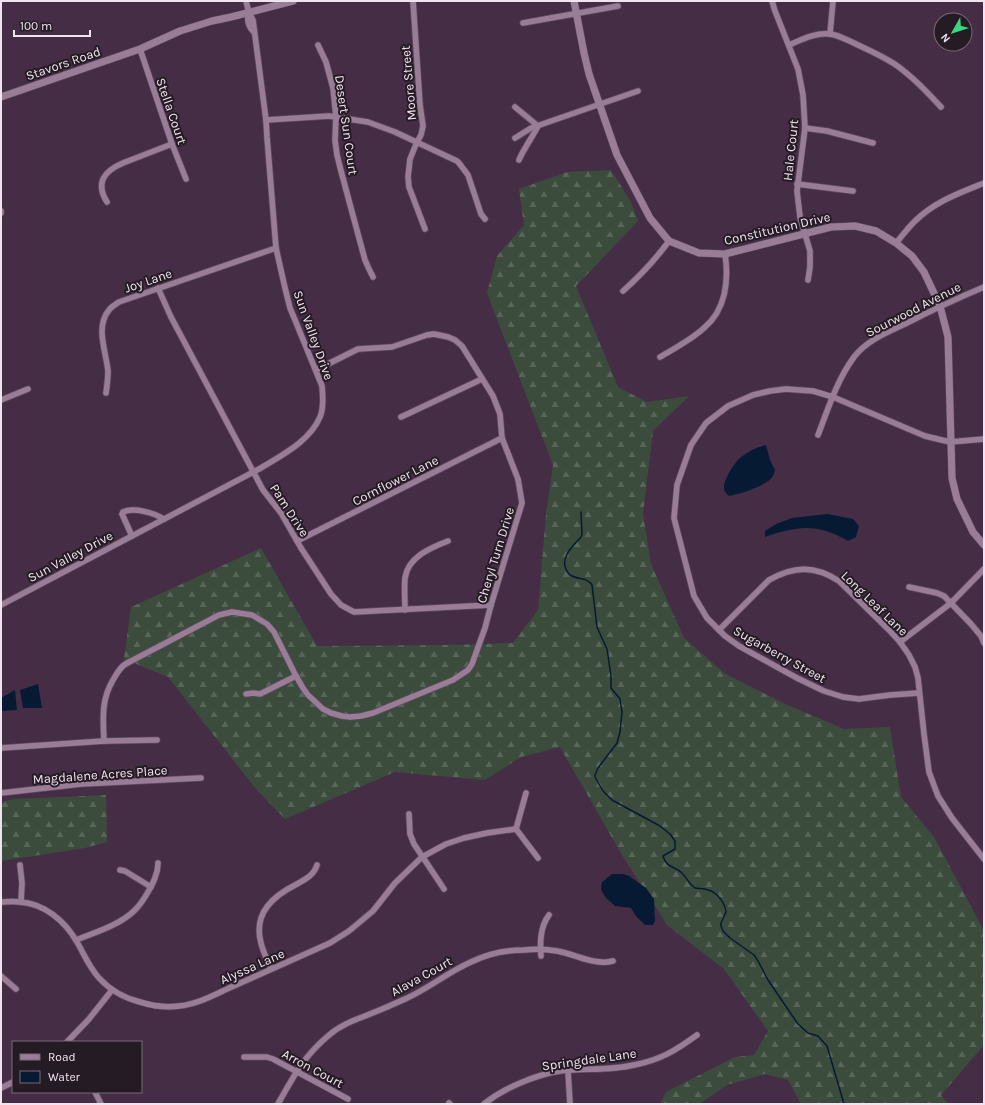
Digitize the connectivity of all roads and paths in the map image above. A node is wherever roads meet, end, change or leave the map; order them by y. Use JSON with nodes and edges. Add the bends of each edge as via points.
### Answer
{"nodes":[{"id":1,"x":246,"y":1,"type":"edge"},
{"id":2,"x":293,"y":1,"type":"edge"},
{"id":3,"x":413,"y":1,"type":"edge"},
{"id":4,"x":574,"y":1,"type":"edge"},
{"id":5,"x":772,"y":1,"type":"edge"},
{"id":6,"x":833,"y":1,"type":"edge"},
{"id":7,"x":618,"y":6,"type":"dead end"},
{"id":8,"x":249,"y":13,"type":"junction"},
{"id":9,"x":576,"y":14,"type":"junction"},
{"id":10,"x":523,"y":23,"type":"dead end"},
{"id":11,"x":830,"y":34,"type":"junction"},
{"id":12,"x":318,"y":45,"type":"dead end"},
{"id":13,"x":789,"y":45,"type":"junction"},
{"id":14,"x":140,"y":49,"type":"junction"},
{"id":15,"x":638,"y":91,"type":"dead end"},
{"id":16,"x":1,"y":97,"type":"edge"},
{"id":17,"x":599,"y":104,"type":"junction"},
{"id":18,"x":515,"y":107,"type":"dead end"},
{"id":19,"x":941,"y":107,"type":"dead end"},
{"id":20,"x":336,"y":117,"type":"junction"},
{"id":21,"x":266,"y":120,"type":"junction"},
{"id":22,"x":538,"y":126,"type":"junction"},
{"id":23,"x":805,"y":128,"type":"junction"},
{"id":24,"x":515,"y":138,"type":"dead end"},
{"id":25,"x":417,"y":142,"type":"junction"},
{"id":26,"x":873,"y":143,"type":"dead end"},
{"id":27,"x":172,"y":144,"type":"junction"},
{"id":28,"x":519,"y":160,"type":"dead end"},
{"id":29,"x":186,"y":179,"type":"dead end"},
{"id":30,"x":984,"y":183,"type":"edge"},
{"id":31,"x":797,"y":184,"type":"junction"},
{"id":32,"x":853,"y":191,"type":"dead end"},
{"id":33,"x":107,"y":202,"type":"dead end"},
{"id":34,"x":484,"y":219,"type":"dead end"},
{"id":35,"x":425,"y":229,"type":"dead end"},
{"id":36,"x":805,"y":234,"type":"junction"},
{"id":37,"x":669,"y":241,"type":"junction"},
{"id":38,"x":896,"y":243,"type":"junction"},
{"id":39,"x":276,"y":248,"type":"junction"},
{"id":40,"x":724,"y":254,"type":"junction"},
{"id":41,"x":374,"y":277,"type":"dead end"},
{"id":42,"x":808,"y":280,"type":"dead end"},
{"id":43,"x":984,"y":287,"type":"edge"},
{"id":44,"x":158,"y":288,"type":"junction"},
{"id":45,"x":623,"y":291,"type":"dead end"},
{"id":46,"x":940,"y":306,"type":"junction"},
{"id":47,"x":660,"y":357,"type":"dead end"},
{"id":48,"x":316,"y":370,"type":"junction"},
{"id":49,"x":482,"y":379,"type":"junction"},
{"id":50,"x":28,"y":389,"type":"dead end"},
{"id":51,"x":106,"y":393,"type":"dead end"},
{"id":52,"x":833,"y":397,"type":"junction"},
{"id":53,"x":1,"y":400,"type":"edge"},
{"id":54,"x":401,"y":418,"type":"dead end"},
{"id":55,"x":818,"y":435,"type":"dead end"},
{"id":56,"x":502,"y":438,"type":"junction"},
{"id":57,"x":984,"y":439,"type":"edge"},
{"id":58,"x":950,"y":442,"type":"junction"},
{"id":59,"x":254,"y":472,"type":"junction"},
{"id":60,"x":164,"y":519,"type":"junction"},
{"id":61,"x":132,"y":536,"type":"junction"},
{"id":62,"x":297,"y":541,"type":"junction"},
{"id":63,"x":448,"y":541,"type":"dead end"},
{"id":64,"x":984,"y":544,"type":"edge"},
{"id":65,"x":984,"y":569,"type":"edge"},
{"id":66,"x":909,"y":587,"type":"dead end"},
{"id":67,"x":951,"y":603,"type":"junction"},
{"id":68,"x":1,"y":605,"type":"edge"},
{"id":69,"x":491,"y":605,"type":"junction"},
{"id":70,"x":405,"y":610,"type":"junction"},
{"id":71,"x":719,"y":630,"type":"junction"},
{"id":72,"x":900,"y":642,"type":"junction"},
{"id":73,"x":984,"y":643,"type":"edge"},
{"id":74,"x":296,"y":676,"type":"junction"},
{"id":75,"x":919,"y":693,"type":"junction"},
{"id":76,"x":246,"y":694,"type":"dead end"},
{"id":77,"x":157,"y":740,"type":"dead end"},
{"id":78,"x":104,"y":741,"type":"junction"},
{"id":79,"x":1,"y":748,"type":"edge"},
{"id":80,"x":201,"y":778,"type":"dead end"},
{"id":81,"x":1,"y":793,"type":"edge"},
{"id":82,"x":526,"y":793,"type":"dead end"},
{"id":83,"x":409,"y":814,"type":"dead end"},
{"id":84,"x":516,"y":829,"type":"junction"},
{"id":85,"x":422,"y":857,"type":"junction"},
{"id":86,"x":538,"y":858,"type":"dead end"},
{"id":87,"x":984,"y":859,"type":"edge"},
{"id":88,"x":158,"y":863,"type":"dead end"},
{"id":89,"x":20,"y":865,"type":"dead end"},
{"id":90,"x":317,"y":866,"type":"dead end"},
{"id":91,"x":120,"y":870,"type":"dead end"},
{"id":92,"x":151,"y":887,"type":"junction"},
{"id":93,"x":444,"y":889,"type":"dead end"},
{"id":94,"x":1,"y":902,"type":"edge"},
{"id":95,"x":21,"y":902,"type":"junction"},
{"id":96,"x":549,"y":916,"type":"dead end"},
{"id":97,"x":76,"y":940,"type":"junction"},
{"id":98,"x":541,"y":953,"type":"junction"},
{"id":99,"x":613,"y":961,"type":"dead end"},
{"id":100,"x":271,"y":969,"type":"junction"},
{"id":101,"x":1,"y":976,"type":"edge"},
{"id":102,"x":16,"y":989,"type":"dead end"},
{"id":103,"x":112,"y":990,"type":"junction"},
{"id":104,"x":697,"y":1035,"type":"dead end"},
{"id":105,"x":70,"y":1041,"type":"edge"},
{"id":106,"x":244,"y":1057,"type":"dead end"},
{"id":107,"x":296,"y":1071,"type":"junction"},
{"id":108,"x":568,"y":1071,"type":"junction"},
{"id":109,"x":12,"y":1082,"type":"edge"},
{"id":110,"x":1,"y":1088,"type":"edge"},
{"id":111,"x":96,"y":1093,"type":"edge"},
{"id":112,"x":348,"y":1099,"type":"dead end"},
{"id":113,"x":101,"y":1104,"type":"edge"},
{"id":114,"x":278,"y":1104,"type":"edge"},
{"id":115,"x":484,"y":1104,"type":"edge"},
{"id":116,"x":570,"y":1104,"type":"edge"}],
"edges":[{"from":1,"to":8,"type":"street","name":"Sun Valley Drive"},
{"from":2,"to":8,"type":"street","name":"Stavors Road"},
{"from":3,"to":25,"type":"street","name":"Moore Street","via":[[423,126]]},
{"from":4,"to":9,"type":"street","name":"Constitution Drive"},
{"from":5,"to":13,"type":"street","name":"Hale Court"},
{"from":6,"to":11,"type":"street"},
{"from":7,"to":9,"type":"street"},
{"from":8,"to":14,"type":"street","name":"Stavors Road","via":[[180,31]]},
{"from":8,"to":21,"type":"street","name":"Sun Valley Drive","via":[[249,26],[254,33],[260,66]]},
{"from":9,"to":10,"type":"street"},
{"from":9,"to":17,"type":"street","name":"Constitution Drive","via":[[589,74]]},
{"from":11,"to":13,"type":"street","via":[[818,34]]},
{"from":11,"to":19,"type":"street","via":[[865,48],[897,66]]},
{"from":12,"to":20,"type":"street","name":"Desert Sun Court","via":[[332,83]]},
{"from":13,"to":23,"type":"street","name":"Hale Court","via":[[800,79]]},
{"from":14,"to":16,"type":"street","name":"Stavors Road"},
{"from":14,"to":27,"type":"street","name":"Stella Court"},
{"from":15,"to":17,"type":"street"},
{"from":17,"to":22,"type":"street"},
{"from":17,"to":37,"type":"street","name":"Constitution Drive","via":[[617,155],[650,218]]},
{"from":18,"to":22,"type":"street"},
{"from":20,"to":21,"type":"street"},
{"from":20,"to":25,"type":"street","via":[[368,122]]},
{"from":20,"to":41,"type":"street","name":"Desert Sun Court","via":[[335,140],[340,171],[365,260]]},
{"from":21,"to":39,"type":"street","name":"Sun Valley Drive"},
{"from":22,"to":24,"type":"street"},
{"from":22,"to":28,"type":"street"},
{"from":23,"to":26,"type":"street","via":[[828,131]]},
{"from":23,"to":31,"type":"street","name":"Hale Court"},
{"from":25,"to":34,"type":"street","via":[[459,163],[468,175]]},
{"from":25,"to":35,"type":"street","name":"Moore Street","via":[[410,159],[408,177]]},
{"from":27,"to":29,"type":"street","name":"Stella Court"},
{"from":27,"to":33,"type":"street","via":[[115,166],[102,181],[102,195]]},
{"from":30,"to":38,"type":"street","via":[[934,206],[914,222]]},
{"from":31,"to":32,"type":"street"},
{"from":31,"to":36,"type":"street","name":"Hale Court","via":[[798,210]]},
{"from":36,"to":38,"type":"street","name":"Constitution Drive","via":[[831,227],[855,226],[876,231]]},
{"from":36,"to":40,"type":"street","name":"Constitution Drive"},
{"from":36,"to":42,"type":"street","name":"Hale Court","via":[[810,252]]},
{"from":37,"to":40,"type":"street","name":"Constitution Drive","via":[[699,253]]},
{"from":37,"to":45,"type":"street","via":[[650,266]]},
{"from":38,"to":46,"type":"street","name":"Constitution Drive","via":[[912,256],[924,272]]},
{"from":39,"to":44,"type":"street","name":"Joy Lane"},
{"from":39,"to":48,"type":"street","name":"Sun Valley Drive","via":[[290,308]]},
{"from":40,"to":47,"type":"street","via":[[726,290],[713,319],[705,328]]},
{"from":43,"to":46,"type":"street","name":"Sourwood Avenue"},
{"from":44,"to":51,"type":"street","name":"Joy Lane","via":[[119,302],[110,308],[104,318],[102,339],[108,371]]},
{"from":44,"to":59,"type":"street","name":"Pam Drive"},
{"from":46,"to":52,"type":"street","name":"Sourwood Avenue","via":[[869,342],[854,356]]},
{"from":46,"to":58,"type":"street","name":"Constitution Drive","via":[[948,338]]},
{"from":48,"to":49,"type":"street","name":"Cheryl Turn Drive","via":[[358,349],[392,347],[434,334],[448,337],[462,346]]},
{"from":48,"to":59,"type":"street","name":"Sun Valley Drive","via":[[323,395],[316,425],[307,436],[283,455]]},
{"from":49,"to":54,"type":"street"},
{"from":49,"to":56,"type":"street","name":"Cheryl Turn Drive","via":[[493,396],[500,414]]},
{"from":50,"to":53,"type":"street"},
{"from":52,"to":55,"type":"street","name":"Sourwood Avenue"},
{"from":52,"to":58,"type":"street","name":"Sugarberry Street","via":[[925,436]]},
{"from":52,"to":71,"type":"street","name":"Sugarberry Street","via":[[813,391],[786,389],[753,395],[728,406],[706,423],[691,445],[677,485],[674,518],[694,596],[707,618]]},
{"from":56,"to":62,"type":"street","name":"Cornflower Lane"},
{"from":56,"to":69,"type":"street","name":"Cheryl Turn Drive","via":[[518,479],[522,503]]},
{"from":57,"to":58,"type":"street","name":"Sugarberry Street"},
{"from":58,"to":64,"type":"street","name":"Constitution Drive","via":[[952,478],[957,499],[973,532]]},
{"from":59,"to":60,"type":"street","name":"Sun Valley Drive"},
{"from":59,"to":62,"type":"street","name":"Pam Drive"},
{"from":60,"to":61,"type":"street","name":"Sun Valley Drive"},
{"from":60,"to":61,"type":"street","via":[[143,512],[123,512]]},
{"from":61,"to":68,"type":"street","name":"Sun Valley Drive"},
{"from":62,"to":70,"type":"street","name":"Pam Drive","via":[[331,594],[341,605],[354,612]]},
{"from":63,"to":70,"type":"street","via":[[426,550],[408,568],[405,579]]},
{"from":65,"to":67,"type":"street"},
{"from":66,"to":67,"type":"street","via":[[937,593]]},
{"from":67,"to":72,"type":"street"},
{"from":67,"to":73,"type":"street","via":[[981,636]]},
{"from":69,"to":70,"type":"street","name":"Pam Drive"},
{"from":69,"to":74,"type":"street","name":"Cheryl Turn Drive","via":[[477,654],[468,670],[453,680],[373,713],[361,716],[331,713],[308,695]]},
{"from":71,"to":72,"type":"street","name":"Long Leaf Lane","via":[[769,580],[789,571],[811,569],[839,581]]},
{"from":71,"to":75,"type":"street","name":"Sugarberry Street","via":[[739,646],[824,691],[859,699]]},
{"from":72,"to":75,"type":"street","name":"Long Leaf Lane","via":[[915,667]]},
{"from":74,"to":76,"type":"street","via":[[260,694]]},
{"from":74,"to":78,"type":"street","name":"Cheryl Turn Drive","via":[[274,632],[267,624],[252,615],[232,612],[219,615],[135,659],[116,674],[104,702]]},
{"from":75,"to":87,"type":"street","name":"Long Leaf Lane","via":[[929,772],[938,796]]},
{"from":77,"to":78,"type":"street"},
{"from":78,"to":79,"type":"street"},
{"from":80,"to":81,"type":"street","name":"Magdalene Acres Place","via":[[81,784]]},
{"from":82,"to":84,"type":"street"},
{"from":83,"to":85,"type":"street","via":[[410,834]]},
{"from":84,"to":85,"type":"street","name":"Alyssa Lane","via":[[464,838]]},
{"from":84,"to":86,"type":"street"},
{"from":85,"to":93,"type":"street"},
{"from":85,"to":100,"type":"street","name":"Alyssa Lane","via":[[394,884],[373,911],[349,931],[330,943]]},
{"from":88,"to":92,"type":"street"},
{"from":89,"to":95,"type":"street"},
{"from":90,"to":100,"type":"street","via":[[311,875],[278,895],[261,917],[261,945]]},
{"from":91,"to":92,"type":"street"},
{"from":92,"to":97,"type":"street","via":[[140,904],[127,916]]},
{"from":94,"to":95,"type":"street","name":"Alyssa Lane"},
{"from":95,"to":97,"type":"street","name":"Alyssa Lane","via":[[38,906],[55,916]]},
{"from":96,"to":98,"type":"street","via":[[542,928]]},
{"from":97,"to":103,"type":"street","name":"Alyssa Lane","via":[[98,977]]},
{"from":98,"to":99,"type":"street","name":"Alava Court","via":[[557,951],[599,962]]},
{"from":98,"to":107,"type":"street","name":"Alava Court","via":[[511,950],[473,961],[410,997],[348,1023],[329,1034]]},
{"from":100,"to":103,"type":"street","name":"Alyssa Lane","via":[[206,999],[179,1006],[150,1005]]},
{"from":101,"to":102,"type":"street"},
{"from":103,"to":105,"type":"street"},
{"from":104,"to":108,"type":"street","name":"Springdale Lane","via":[[672,1052],[648,1062],[616,1068]]},
{"from":106,"to":107,"type":"street","name":"Arron Court","via":[[266,1057]]},
{"from":107,"to":112,"type":"street","name":"Arron Court"},
{"from":107,"to":114,"type":"street","name":"Alava Court"},
{"from":108,"to":115,"type":"street","name":"Springdale Lane","via":[[527,1080]]},
{"from":108,"to":116,"type":"street"},
{"from":109,"to":110,"type":"street"},
{"from":111,"to":113,"type":"street"}]}
